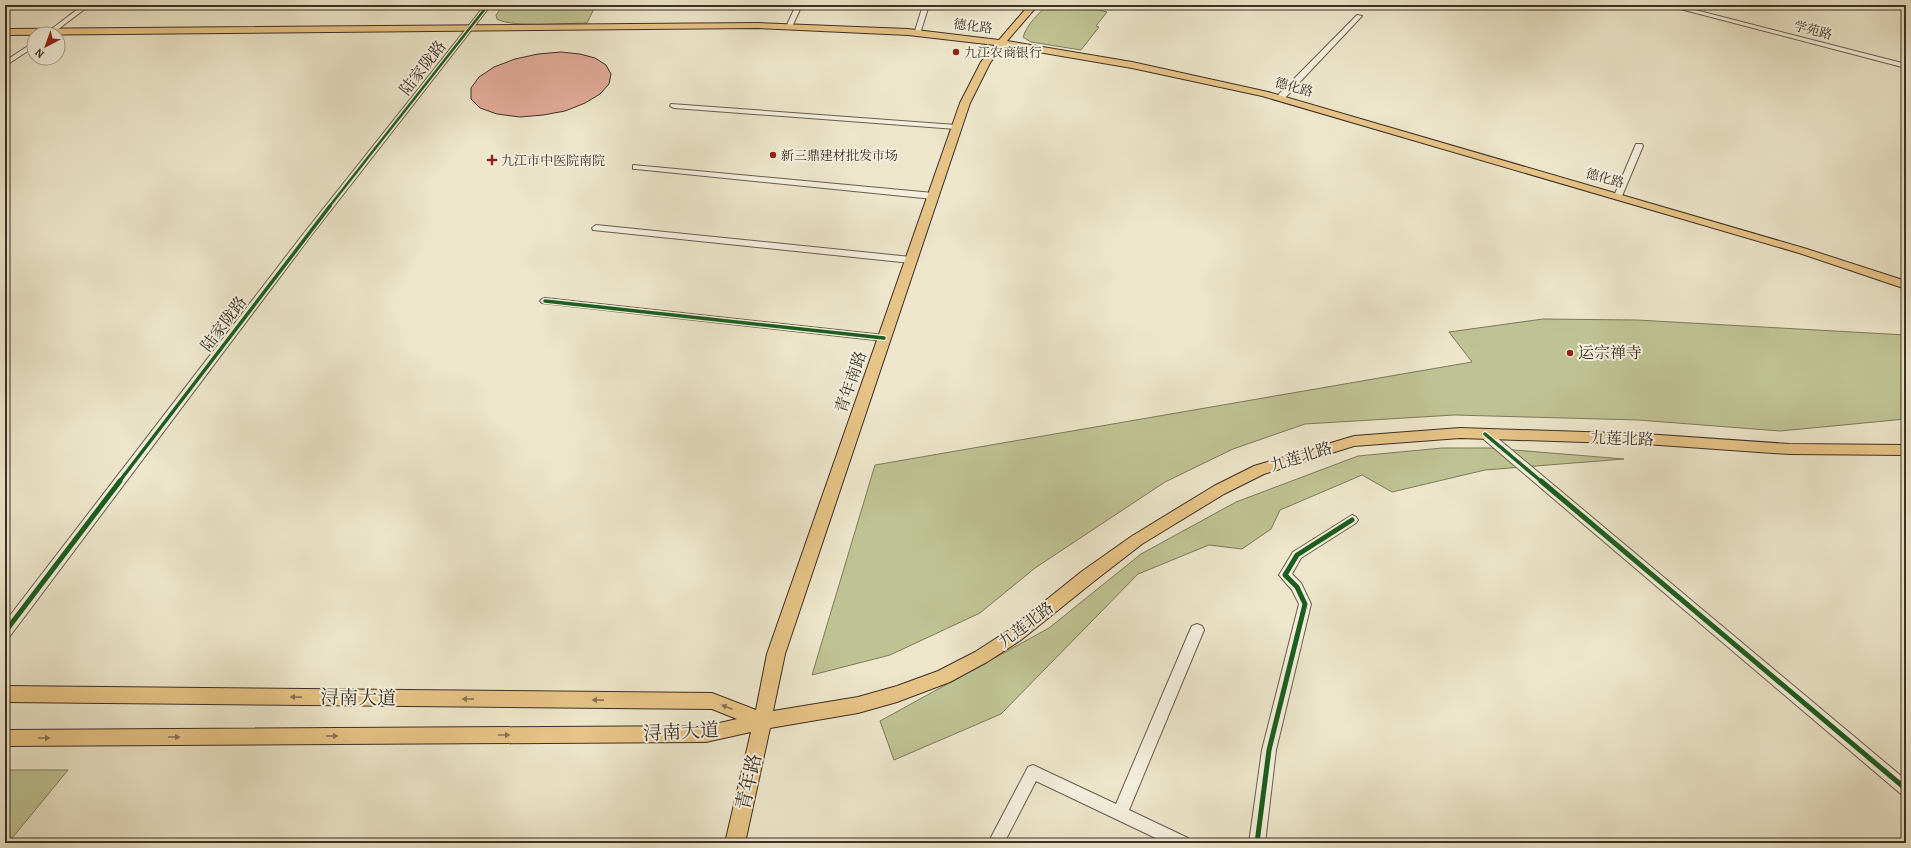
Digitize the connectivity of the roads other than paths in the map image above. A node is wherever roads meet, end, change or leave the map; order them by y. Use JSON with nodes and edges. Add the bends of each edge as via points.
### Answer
{"nodes":[{"id":1,"x":87,"y":5,"type":"edge"},
{"id":2,"x":488,"y":5,"type":"edge"},
{"id":3,"x":495,"y":5,"type":"edge"},
{"id":4,"x":799,"y":5,"type":"edge"},
{"id":5,"x":926,"y":5,"type":"edge"},
{"id":6,"x":1034,"y":5,"type":"edge"},
{"id":7,"x":1668,"y":5,"type":"edge"},
{"id":8,"x":1684,"y":5,"type":"edge"},
{"id":9,"x":1359,"y":16,"type":"dead end"},
{"id":10,"x":62,"y":26,"type":"edge"},
{"id":11,"x":789,"y":27,"type":"junction"},
{"id":12,"x":471,"y":31,"type":"junction"},
{"id":13,"x":5,"y":32,"type":"edge"},
{"id":14,"x":26,"y":33,"type":"edge"},
{"id":15,"x":66,"y":34,"type":"edge"},
{"id":16,"x":918,"y":34,"type":"junction"},
{"id":17,"x":26,"y":35,"type":"edge"},
{"id":18,"x":5,"y":36,"type":"edge"},
{"id":19,"x":998,"y":45,"type":"junction"},
{"id":20,"x":26,"y":50,"type":"edge"},
{"id":21,"x":1906,"y":62,"type":"edge"},
{"id":22,"x":5,"y":64,"type":"edge"},
{"id":23,"x":1906,"y":66,"type":"edge"},
{"id":24,"x":1280,"y":98,"type":"junction"},
{"id":25,"x":674,"y":106,"type":"dead end"},
{"id":26,"x":956,"y":127,"type":"junction"},
{"id":27,"x":1638,"y":146,"type":"dead end"},
{"id":28,"x":636,"y":167,"type":"dead end"},
{"id":29,"x":933,"y":196,"type":"junction"},
{"id":30,"x":1618,"y":196,"type":"junction"},
{"id":31,"x":596,"y":228,"type":"dead end"},
{"id":32,"x":911,"y":260,"type":"junction"},
{"id":33,"x":1906,"y":285,"type":"edge"},
{"id":34,"x":1906,"y":291,"type":"edge"},
{"id":35,"x":545,"y":301,"type":"dead end"},
{"id":36,"x":884,"y":338,"type":"junction"},
{"id":37,"x":1485,"y":434,"type":"junction"},
{"id":38,"x":1906,"y":450,"type":"edge"},
{"id":39,"x":1352,"y":520,"type":"dead end"},
{"id":40,"x":1197,"y":630,"type":"dead end"},
{"id":41,"x":5,"y":632,"type":"edge"},
{"id":42,"x":5,"y":694,"type":"edge"},
{"id":43,"x":763,"y":721,"type":"junction"},
{"id":44,"x":5,"y":738,"type":"edge"},
{"id":45,"x":1906,"y":789,"type":"edge"},
{"id":46,"x":1120,"y":812,"type":"junction"},
{"id":47,"x":735,"y":843,"type":"edge"},
{"id":48,"x":996,"y":843,"type":"edge"},
{"id":49,"x":1183,"y":843,"type":"edge"},
{"id":50,"x":1257,"y":843,"type":"edge"}],
"edges":[{"from":1,"to":10,"type":"street"},
{"from":2,"to":12,"type":"street"},
{"from":3,"to":12,"type":"street"},
{"from":4,"to":11,"type":"street"},
{"from":5,"to":16,"type":"street"},
{"from":6,"to":19,"type":"main road","name":"青年南路"},
{"from":7,"to":23,"type":"street","name":"学苑路"},
{"from":8,"to":21,"type":"street","name":"学苑路"},
{"from":9,"to":24,"type":"street"},
{"from":11,"to":12,"type":"main road","name":"德化路","via":[[669,26]]},
{"from":11,"to":16,"type":"main road","name":"德化路"},
{"from":12,"to":15,"type":"main road","name":"德化路"},
{"from":12,"to":19,"type":"main road","name":"德化路","via":[[768,29],[904,36]]},
{"from":12,"to":41,"type":"street","name":"陆家陇路","via":[[307,235]]},
{"from":13,"to":14,"type":"main road","name":"德化路"},
{"from":16,"to":19,"type":"main road","name":"德化路"},
{"from":17,"to":18,"type":"main road"},
{"from":19,"to":24,"type":"main road","name":"德化路","via":[[1080,56],[1187,76]]},
{"from":19,"to":26,"type":"main road","name":"青年南路","via":[[968,96]]},
{"from":19,"to":34,"type":"main road","name":"德化路","via":[[1185,79],[1276,100],[1782,250]]},
{"from":20,"to":22,"type":"street"},
{"from":24,"to":30,"type":"main road","name":"德化路"},
{"from":25,"to":26,"type":"street"},
{"from":26,"to":29,"type":"main road","name":"青年南路"},
{"from":27,"to":30,"type":"street"},
{"from":28,"to":29,"type":"street"},
{"from":29,"to":32,"type":"main road","name":"青年南路"},
{"from":30,"to":33,"type":"main road","name":"德化路","via":[[1803,251]]},
{"from":31,"to":32,"type":"street"},
{"from":32,"to":36,"type":"main road","name":"青年南路"},
{"from":35,"to":36,"type":"street"},
{"from":36,"to":43,"type":"main road","name":"青年南路","via":[[776,654]]},
{"from":37,"to":38,"type":"main road","name":"九莲北路","via":[[1645,439],[1789,449]]},
{"from":37,"to":43,"type":"main road","name":"九莲北路","via":[[1460,433],[1354,441],[1259,470],[1219,490],[1137,540],[1015,635],[944,677],[858,705]]},
{"from":37,"to":45,"type":"street"},
{"from":39,"to":50,"type":"street","via":[[1297,554],[1285,575],[1297,587],[1305,604],[1269,750]]},
{"from":40,"to":46,"type":"street"},
{"from":43,"to":42,"type":"main road","name":"浔南大道","one_way":true,"via":[[712,701]]},
{"from":44,"to":43,"type":"main road","name":"浔南大道","one_way":true,"via":[[706,734]]},
{"from":43,"to":47,"type":"main road","name":"青年路"},
{"from":46,"to":48,"type":"street","via":[[1033,772]]},
{"from":46,"to":49,"type":"street"}]}
